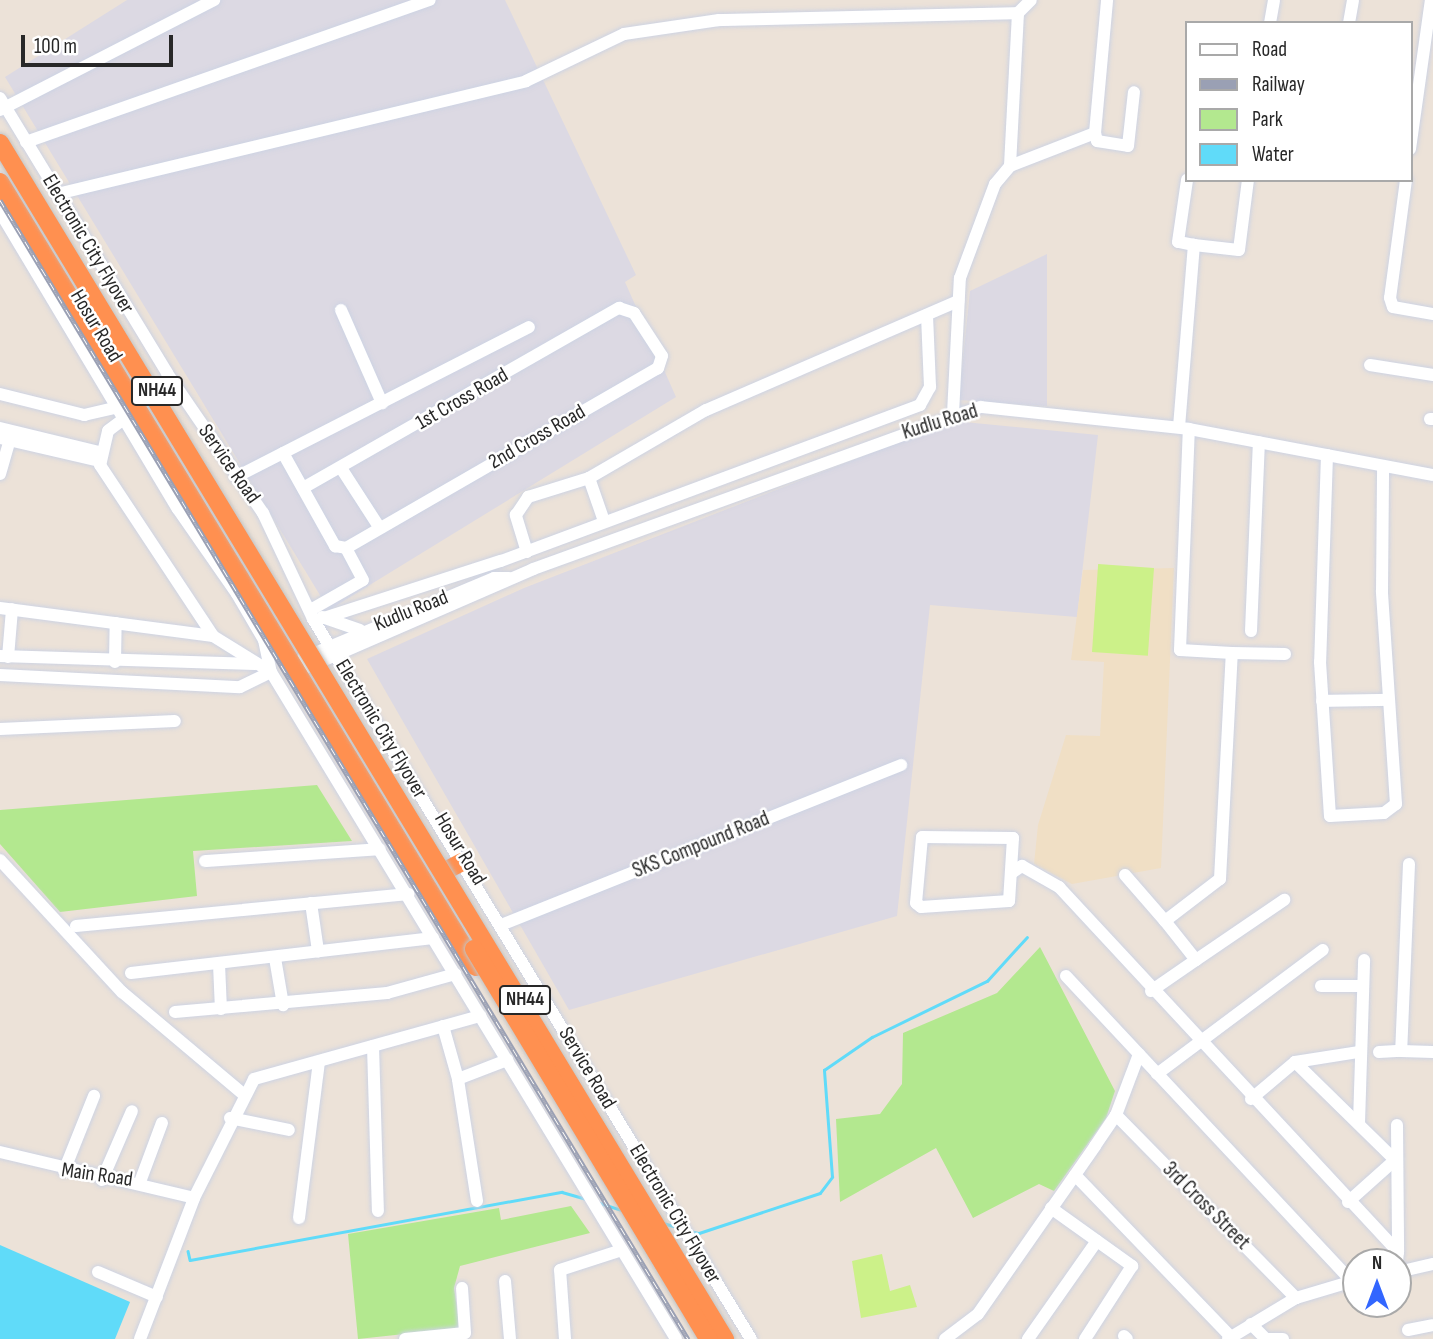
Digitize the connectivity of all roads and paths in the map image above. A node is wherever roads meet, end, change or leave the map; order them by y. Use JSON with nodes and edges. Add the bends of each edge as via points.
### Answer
{"nodes":[{"id":1,"x":214,"y":0,"type":"edge"},
{"id":2,"x":430,"y":0,"type":"edge"},
{"id":3,"x":1031,"y":0,"type":"edge"},
{"id":4,"x":1107,"y":0,"type":"edge"},
{"id":5,"x":1274,"y":0,"type":"edge"},
{"id":6,"x":1353,"y":0,"type":"edge"},
{"id":7,"x":1431,"y":0,"type":"edge"},
{"id":8,"x":1018,"y":13,"type":"junction"},
{"id":9,"x":1270,"y":21,"type":"edge"},
{"id":10,"x":1349,"y":21,"type":"edge"},
{"id":11,"x":1134,"y":92,"type":"dead end"},
{"id":12,"x":2,"y":105,"type":"edge"},
{"id":13,"x":0,"y":130,"type":"edge"},
{"id":14,"x":1094,"y":133,"type":"junction"},
{"id":15,"x":1412,"y":135,"type":"edge"},
{"id":16,"x":0,"y":142,"type":"edge"},
{"id":17,"x":26,"y":142,"type":"junction"},
{"id":18,"x":0,"y":165,"type":"edge"},
{"id":19,"x":1010,"y":166,"type":"junction"},
{"id":20,"x":0,"y":182,"type":"edge"},
{"id":21,"x":1187,"y":182,"type":"edge"},
{"id":22,"x":1248,"y":182,"type":"edge"},
{"id":23,"x":1406,"y":182,"type":"edge"},
{"id":24,"x":57,"y":194,"type":"junction"},
{"id":25,"x":0,"y":212,"type":"edge"},
{"id":26,"x":1194,"y":245,"type":"junction"},
{"id":27,"x":958,"y":301,"type":"junction"},
{"id":28,"x":620,"y":308,"type":"joint"},
{"id":29,"x":341,"y":310,"type":"dead end"},
{"id":30,"x":1433,"y":314,"type":"edge"},
{"id":31,"x":927,"y":315,"type":"junction"},
{"id":32,"x":529,"y":327,"type":"dead end"},
{"id":33,"x":1370,"y":365,"type":"dead end"},
{"id":34,"x":1433,"y":375,"type":"edge"},
{"id":35,"x":110,"y":379,"type":"junction"},
{"id":36,"x":0,"y":394,"type":"edge"},
{"id":37,"x":382,"y":403,"type":"junction"},
{"id":38,"x":121,"y":412,"type":"junction"},
{"id":39,"x":953,"y":414,"type":"junction"},
{"id":40,"x":0,"y":428,"type":"edge"},
{"id":41,"x":1184,"y":428,"type":"junction"},
{"id":42,"x":5,"y":439,"type":"edge"},
{"id":43,"x":1259,"y":442,"type":"junction"},
{"id":44,"x":283,"y":453,"type":"junction"},
{"id":45,"x":1327,"y":455,"type":"junction"},
{"id":46,"x":99,"y":456,"type":"junction"},
{"id":47,"x":1383,"y":466,"type":"junction"},
{"id":48,"x":341,"y":468,"type":"junction"},
{"id":49,"x":0,"y":474,"type":"edge"},
{"id":50,"x":1433,"y":475,"type":"edge"},
{"id":51,"x":236,"y":477,"type":"junction"},
{"id":52,"x":589,"y":478,"type":"junction"},
{"id":53,"x":303,"y":488,"type":"junction"},
{"id":54,"x":604,"y":521,"type":"junction"},
{"id":55,"x":379,"y":527,"type":"junction"},
{"id":56,"x":346,"y":548,"type":"junction"},
{"id":57,"x":527,"y":552,"type":"junction"},
{"id":58,"x":511,"y":558,"type":"junction"},
{"id":59,"x":513,"y":577,"type":"junction"},
{"id":60,"x":297,"y":583,"type":"junction"},
{"id":61,"x":6,"y":608,"type":"edge"},
{"id":62,"x":314,"y":608,"type":"junction"},
{"id":63,"x":324,"y":618,"type":"junction"},
{"id":64,"x":116,"y":623,"type":"junction"},
{"id":65,"x":362,"y":630,"type":"junction"},
{"id":66,"x":1251,"y":631,"type":"dead end"},
{"id":67,"x":213,"y":636,"type":"junction"},
{"id":68,"x":326,"y":652,"type":"junction"},
{"id":69,"x":1232,"y":653,"type":"junction"},
{"id":70,"x":1284,"y":654,"type":"dead end"},
{"id":71,"x":4,"y":656,"type":"edge"},
{"id":72,"x":115,"y":662,"type":"junction"},
{"id":73,"x":256,"y":664,"type":"junction"},
{"id":74,"x":296,"y":668,"type":"junction"},
{"id":75,"x":271,"y":672,"type":"junction"},
{"id":76,"x":0,"y":675,"type":"edge"},
{"id":77,"x":1388,"y":700,"type":"junction"},
{"id":78,"x":1322,"y":701,"type":"junction"},
{"id":79,"x":175,"y":720,"type":"dead end"},
{"id":80,"x":0,"y":729,"type":"edge"},
{"id":81,"x":901,"y":765,"type":"dead end"},
{"id":82,"x":380,"y":849,"type":"junction"},
{"id":83,"x":0,"y":860,"type":"edge"},
{"id":84,"x":205,"y":861,"type":"dead end"},
{"id":85,"x":1409,"y":864,"type":"dead end"},
{"id":86,"x":454,"y":866,"type":"junction"},
{"id":87,"x":1013,"y":872,"type":"junction"},
{"id":88,"x":1125,"y":875,"type":"dead end"},
{"id":89,"x":408,"y":894,"type":"junction"},
{"id":90,"x":1284,"y":900,"type":"dead end"},
{"id":91,"x":311,"y":904,"type":"junction"},
{"id":92,"x":1165,"y":921,"type":"junction"},
{"id":93,"x":501,"y":925,"type":"junction"},
{"id":94,"x":76,"y":926,"type":"dead end"},
{"id":95,"x":433,"y":938,"type":"junction"},
{"id":96,"x":1323,"y":950,"type":"dead end"},
{"id":97,"x":318,"y":951,"type":"junction"},
{"id":98,"x":275,"y":958,"type":"junction"},
{"id":99,"x":1196,"y":960,"type":"junction"},
{"id":100,"x":1364,"y":960,"type":"dead end"},
{"id":101,"x":219,"y":964,"type":"junction"},
{"id":102,"x":131,"y":973,"type":"dead end"},
{"id":103,"x":455,"y":974,"type":"junction"},
{"id":104,"x":1066,"y":976,"type":"dead end"},
{"id":105,"x":1321,"y":986,"type":"dead end"},
{"id":106,"x":1363,"y":986,"type":"junction"},
{"id":107,"x":1151,"y":990,"type":"junction"},
{"id":108,"x":283,"y":1005,"type":"junction"},
{"id":109,"x":220,"y":1009,"type":"junction"},
{"id":110,"x":176,"y":1012,"type":"dead end"},
{"id":111,"x":480,"y":1016,"type":"junction"},
{"id":112,"x":443,"y":1026,"type":"junction"},
{"id":113,"x":1201,"y":1043,"type":"junction"},
{"id":114,"x":373,"y":1046,"type":"junction"},
{"id":115,"x":1401,"y":1051,"type":"junction"},
{"id":116,"x":1359,"y":1052,"type":"junction"},
{"id":117,"x":1379,"y":1052,"type":"dead end"},
{"id":118,"x":1433,"y":1052,"type":"edge"},
{"id":119,"x":1139,"y":1054,"type":"junction"},
{"id":120,"x":507,"y":1060,"type":"junction"},
{"id":121,"x":319,"y":1062,"type":"junction"},
{"id":122,"x":1294,"y":1062,"type":"junction"},
{"id":123,"x":1157,"y":1074,"type":"junction"},
{"id":124,"x":458,"y":1079,"type":"junction"},
{"id":125,"x":242,"y":1093,"type":"junction"},
{"id":126,"x":94,"y":1096,"type":"dead end"},
{"id":127,"x":1251,"y":1099,"type":"junction"},
{"id":128,"x":132,"y":1111,"type":"dead end"},
{"id":129,"x":1116,"y":1115,"type":"junction"},
{"id":130,"x":230,"y":1118,"type":"junction"},
{"id":131,"x":162,"y":1123,"type":"dead end"},
{"id":132,"x":1359,"y":1124,"type":"junction"},
{"id":133,"x":1397,"y":1125,"type":"dead end"},
{"id":134,"x":289,"y":1130,"type":"dead end"},
{"id":135,"x":0,"y":1152,"type":"edge"},
{"id":136,"x":1395,"y":1160,"type":"junction"},
{"id":137,"x":64,"y":1171,"type":"junction"},
{"id":138,"x":1075,"y":1175,"type":"junction"},
{"id":139,"x":102,"y":1180,"type":"junction"},
{"id":140,"x":140,"y":1182,"type":"junction"},
{"id":141,"x":194,"y":1198,"type":"junction"},
{"id":142,"x":477,"y":1201,"type":"dead end"},
{"id":143,"x":1348,"y":1202,"type":"junction"},
{"id":144,"x":1051,"y":1209,"type":"junction"},
{"id":145,"x":378,"y":1211,"type":"dead end"},
{"id":146,"x":299,"y":1218,"type":"dead end"},
{"id":147,"x":1097,"y":1241,"type":"junction"},
{"id":148,"x":1390,"y":1248,"type":"edge"},
{"id":149,"x":1399,"y":1248,"type":"edge"},
{"id":150,"x":622,"y":1250,"type":"junction"},
{"id":151,"x":1433,"y":1264,"type":"edge"},
{"id":152,"x":1342,"y":1268,"type":"edge"},
{"id":153,"x":1412,"y":1269,"type":"edge"},
{"id":154,"x":98,"y":1272,"type":"dead end"},
{"id":155,"x":505,"y":1281,"type":"dead end"},
{"id":156,"x":1342,"y":1285,"type":"edge"},
{"id":157,"x":462,"y":1288,"type":"dead end"},
{"id":158,"x":156,"y":1297,"type":"junction"},
{"id":159,"x":1296,"y":1298,"type":"junction"},
{"id":160,"x":1251,"y":1324,"type":"junction"},
{"id":161,"x":1433,"y":1325,"type":"edge"},
{"id":162,"x":1408,"y":1330,"type":"dead end"},
{"id":163,"x":966,"y":1335,"type":"edge"},
{"id":164,"x":441,"y":1337,"type":"edge"},
{"id":165,"x":1229,"y":1337,"type":"edge"},
{"id":166,"x":140,"y":1339,"type":"edge"},
{"id":167,"x":405,"y":1339,"type":"edge"},
{"id":168,"x":510,"y":1339,"type":"edge"},
{"id":169,"x":565,"y":1339,"type":"edge"},
{"id":170,"x":676,"y":1339,"type":"edge"},
{"id":171,"x":700,"y":1339,"type":"edge"},
{"id":172,"x":708,"y":1339,"type":"edge"},
{"id":173,"x":727,"y":1339,"type":"edge"},
{"id":174,"x":751,"y":1339,"type":"edge"},
{"id":175,"x":945,"y":1339,"type":"edge"},
{"id":176,"x":1028,"y":1339,"type":"edge"},
{"id":177,"x":1085,"y":1339,"type":"edge"},
{"id":178,"x":1265,"y":1339,"type":"edge"},
{"id":179,"x":1283,"y":1339,"type":"edge"}],
"edges":[{"from":1,"to":12,"type":"street"},
{"from":2,"to":17,"type":"street"},
{"from":3,"to":8,"type":"street"},
{"from":4,"to":14,"type":"street"},
{"from":5,"to":9,"type":"street"},
{"from":6,"to":10,"type":"street"},
{"from":7,"to":15,"type":"street"},
{"from":8,"to":19,"type":"street"},
{"from":8,"to":24,"type":"street","via":[[719,20],[624,34],[526,81]]},
{"from":11,"to":14,"type":"street","via":[[1128,146],[1097,141]]},
{"from":12,"to":17,"type":"street","name":"Service Road"},
{"from":13,"to":68,"type":"highway","name":"Hosur Road","number":"NH44"},
{"from":14,"to":19,"type":"street"},
{"from":16,"to":173,"type":"highway","name":"Electronic City Flyover","bridge":true},
{"from":17,"to":24,"type":"street","name":"Service Road"},
{"from":18,"to":172,"type":"highway","name":"Electronic City Flyover","bridge":true},
{"from":19,"to":27,"type":"street","via":[[996,181],[960,278]]},
{"from":20,"to":35,"type":"highway","name":"Hosur Road","number":"NH44"},
{"from":21,"to":26,"type":"street","via":[[1178,242]]},
{"from":22,"to":26,"type":"street","via":[[1239,250]]},
{"from":23,"to":30,"type":"street","via":[[1390,298],[1402,310]]},
{"from":24,"to":51,"type":"street","name":"Service Road"},
{"from":25,"to":35,"type":"street","name":"Hosur Road"},
{"from":26,"to":41,"type":"street"},
{"from":27,"to":31,"type":"street"},
{"from":27,"to":39,"type":"street"},
{"from":28,"to":48,"type":"street","name":"1st Cross Road"},
{"from":28,"to":55,"type":"street","name":"2nd Cross Road","via":[[634,313],[662,356],[658,368]]},
{"from":29,"to":37,"type":"street"},
{"from":31,"to":52,"type":"street","via":[[706,410]]},
{"from":31,"to":54,"type":"street","via":[[930,387],[920,405]]},
{"from":32,"to":37,"type":"street"},
{"from":33,"to":34,"type":"street"},
{"from":35,"to":38,"type":"street","name":"Hosur Road"},
{"from":35,"to":74,"type":"highway","name":"Hosur Road","number":"NH44"},
{"from":36,"to":38,"type":"street","via":[[84,415]]},
{"from":37,"to":44,"type":"street"},
{"from":38,"to":46,"type":"street"},
{"from":38,"to":75,"type":"street","name":"Hosur Road","via":[[264,640]]},
{"from":39,"to":41,"type":"street","name":"Kudlu Road","via":[[981,407]]},
{"from":39,"to":59,"type":"street","name":"Kudlu Road"},
{"from":40,"to":46,"type":"street"},
{"from":41,"to":43,"type":"street","name":"Kudlu Road"},
{"from":41,"to":69,"type":"street","via":[[1180,650]]},
{"from":42,"to":46,"type":"street"},
{"from":42,"to":49,"type":"street"},
{"from":43,"to":45,"type":"street","name":"Kudlu Road"},
{"from":43,"to":66,"type":"street"},
{"from":44,"to":51,"type":"street"},
{"from":44,"to":53,"type":"street"},
{"from":45,"to":47,"type":"street","name":"Kudlu Road"},
{"from":45,"to":78,"type":"street"},
{"from":46,"to":67,"type":"street"},
{"from":47,"to":50,"type":"street","name":"Kudlu Road"},
{"from":47,"to":77,"type":"street"},
{"from":48,"to":53,"type":"street","name":"1st Cross Road"},
{"from":48,"to":55,"type":"street"},
{"from":51,"to":60,"type":"street","name":"Service Road","via":[[280,543]]},
{"from":52,"to":54,"type":"street"},
{"from":52,"to":57,"type":"street","via":[[524,500],[516,521]]},
{"from":53,"to":56,"type":"street","via":[[334,546]]},
{"from":54,"to":57,"type":"street"},
{"from":55,"to":56,"type":"street","name":"2nd Cross Road"},
{"from":56,"to":62,"type":"street","via":[[363,580]]},
{"from":57,"to":58,"type":"street"},
{"from":58,"to":59,"type":"street"},
{"from":58,"to":63,"type":"street"},
{"from":59,"to":65,"type":"street","name":"Kudlu Road","via":[[494,578]]},
{"from":59,"to":68,"type":"street","name":"Kudlu Road","via":[[497,589]]},
{"from":60,"to":62,"type":"street"},
{"from":60,"to":68,"type":"street"},
{"from":61,"to":64,"type":"street"},
{"from":61,"to":71,"type":"street"},
{"from":62,"to":63,"type":"street"},
{"from":63,"to":65,"type":"street"},
{"from":64,"to":67,"type":"street"},
{"from":64,"to":72,"type":"street"},
{"from":65,"to":68,"type":"street","name":"Kudlu Road"},
{"from":67,"to":73,"type":"street"},
{"from":68,"to":74,"type":"street"},
{"from":68,"to":86,"type":"highway","name":"Hosur Road","number":"NH44"},
{"from":69,"to":70,"type":"street"},
{"from":69,"to":92,"type":"street","via":[[1220,879]]},
{"from":71,"to":72,"type":"street"},
{"from":72,"to":73,"type":"street"},
{"from":73,"to":75,"type":"street"},
{"from":74,"to":171,"type":"highway","name":"Hosur Road","number":"NH44"},
{"from":75,"to":76,"type":"street","via":[[240,687]]},
{"from":75,"to":82,"type":"street"},
{"from":77,"to":78,"type":"street"},
{"from":77,"to":78,"type":"street","via":[[1394,809],[1330,816]]},
{"from":79,"to":80,"type":"street"},
{"from":81,"to":93,"type":"street","name":"SKS Compound Road"},
{"from":82,"to":84,"type":"street"},
{"from":82,"to":89,"type":"street"},
{"from":83,"to":125,"type":"street","via":[[122,992]]},
{"from":85,"to":115,"type":"street"},
{"from":86,"to":93,"type":"street","name":"Service Road"},
{"from":86,"to":173,"type":"highway","name":"Hosur Road","number":"NH44"},
{"from":87,"to":87,"type":"street","via":[[1005,904],[916,903],[922,837],[1013,838]]},
{"from":87,"to":107,"type":"street","via":[[1018,879],[1032,874],[1059,887]]},
{"from":88,"to":92,"type":"street"},
{"from":89,"to":91,"type":"street"},
{"from":89,"to":95,"type":"street"},
{"from":90,"to":99,"type":"street"},
{"from":91,"to":94,"type":"street"},
{"from":91,"to":97,"type":"street"},
{"from":92,"to":99,"type":"street"},
{"from":93,"to":174,"type":"street","name":"Service Road"},
{"from":95,"to":97,"type":"street"},
{"from":95,"to":103,"type":"street"},
{"from":96,"to":113,"type":"street"},
{"from":97,"to":98,"type":"street"},
{"from":98,"to":101,"type":"street"},
{"from":98,"to":108,"type":"street"},
{"from":99,"to":107,"type":"street"},
{"from":100,"to":106,"type":"street"},
{"from":101,"to":102,"type":"street"},
{"from":101,"to":109,"type":"street"},
{"from":103,"to":108,"type":"street","via":[[387,993]]},
{"from":103,"to":111,"type":"street"},
{"from":104,"to":119,"type":"street"},
{"from":105,"to":106,"type":"street"},
{"from":106,"to":116,"type":"street"},
{"from":107,"to":113,"type":"street"},
{"from":108,"to":109,"type":"street"},
{"from":109,"to":110,"type":"street"},
{"from":111,"to":112,"type":"street"},
{"from":111,"to":120,"type":"street"},
{"from":112,"to":114,"type":"street"},
{"from":112,"to":124,"type":"street"},
{"from":113,"to":123,"type":"street"},
{"from":113,"to":127,"type":"street"},
{"from":114,"to":121,"type":"street"},
{"from":114,"to":145,"type":"street"},
{"from":115,"to":117,"type":"street"},
{"from":115,"to":118,"type":"street"},
{"from":116,"to":122,"type":"street"},
{"from":116,"to":132,"type":"street"},
{"from":119,"to":123,"type":"street"},
{"from":119,"to":129,"type":"street"},
{"from":120,"to":124,"type":"street"},
{"from":120,"to":150,"type":"street"},
{"from":121,"to":125,"type":"street","via":[[254,1079]]},
{"from":121,"to":146,"type":"street"},
{"from":122,"to":127,"type":"street"},
{"from":122,"to":132,"type":"street","via":[[1316,1079],[1338,1111]]},
{"from":123,"to":152,"type":"street"},
{"from":124,"to":142,"type":"street"},
{"from":125,"to":130,"type":"street"},
{"from":126,"to":137,"type":"street"},
{"from":127,"to":143,"type":"street"},
{"from":128,"to":139,"type":"street"},
{"from":129,"to":138,"type":"street"},
{"from":129,"to":159,"type":"street","name":"3rd Cross Street"},
{"from":130,"to":134,"type":"street"},
{"from":130,"to":141,"type":"street"},
{"from":131,"to":140,"type":"street"},
{"from":132,"to":136,"type":"street"},
{"from":133,"to":136,"type":"street"},
{"from":135,"to":137,"type":"street","name":"Main Road"},
{"from":136,"to":143,"type":"street"},
{"from":136,"to":149,"type":"street","via":[[1402,1211]]},
{"from":137,"to":139,"type":"street","name":"Main Road"},
{"from":138,"to":144,"type":"street"},
{"from":138,"to":165,"type":"street"},
{"from":139,"to":140,"type":"street","name":"Main Road"},
{"from":140,"to":141,"type":"street","name":"Main Road"},
{"from":141,"to":158,"type":"street"},
{"from":143,"to":148,"type":"street"},
{"from":144,"to":147,"type":"street"},
{"from":144,"to":163,"type":"street"},
{"from":147,"to":176,"type":"street"},
{"from":147,"to":177,"type":"street","via":[[1132,1266]]},
{"from":150,"to":169,"type":"street","via":[[560,1270]]},
{"from":150,"to":170,"type":"street"},
{"from":151,"to":153,"type":"street"},
{"from":154,"to":158,"type":"street"},
{"from":155,"to":168,"type":"street"},
{"from":156,"to":159,"type":"street"},
{"from":157,"to":164,"type":"street","via":[[465,1333]]},
{"from":158,"to":166,"type":"street"},
{"from":159,"to":160,"type":"street"},
{"from":160,"to":165,"type":"street"},
{"from":160,"to":178,"type":"street"},
{"from":161,"to":162,"type":"street"},
{"from":163,"to":175,"type":"street"},
{"from":164,"to":167,"type":"street"},
{"from":178,"to":179,"type":"street"}]}
